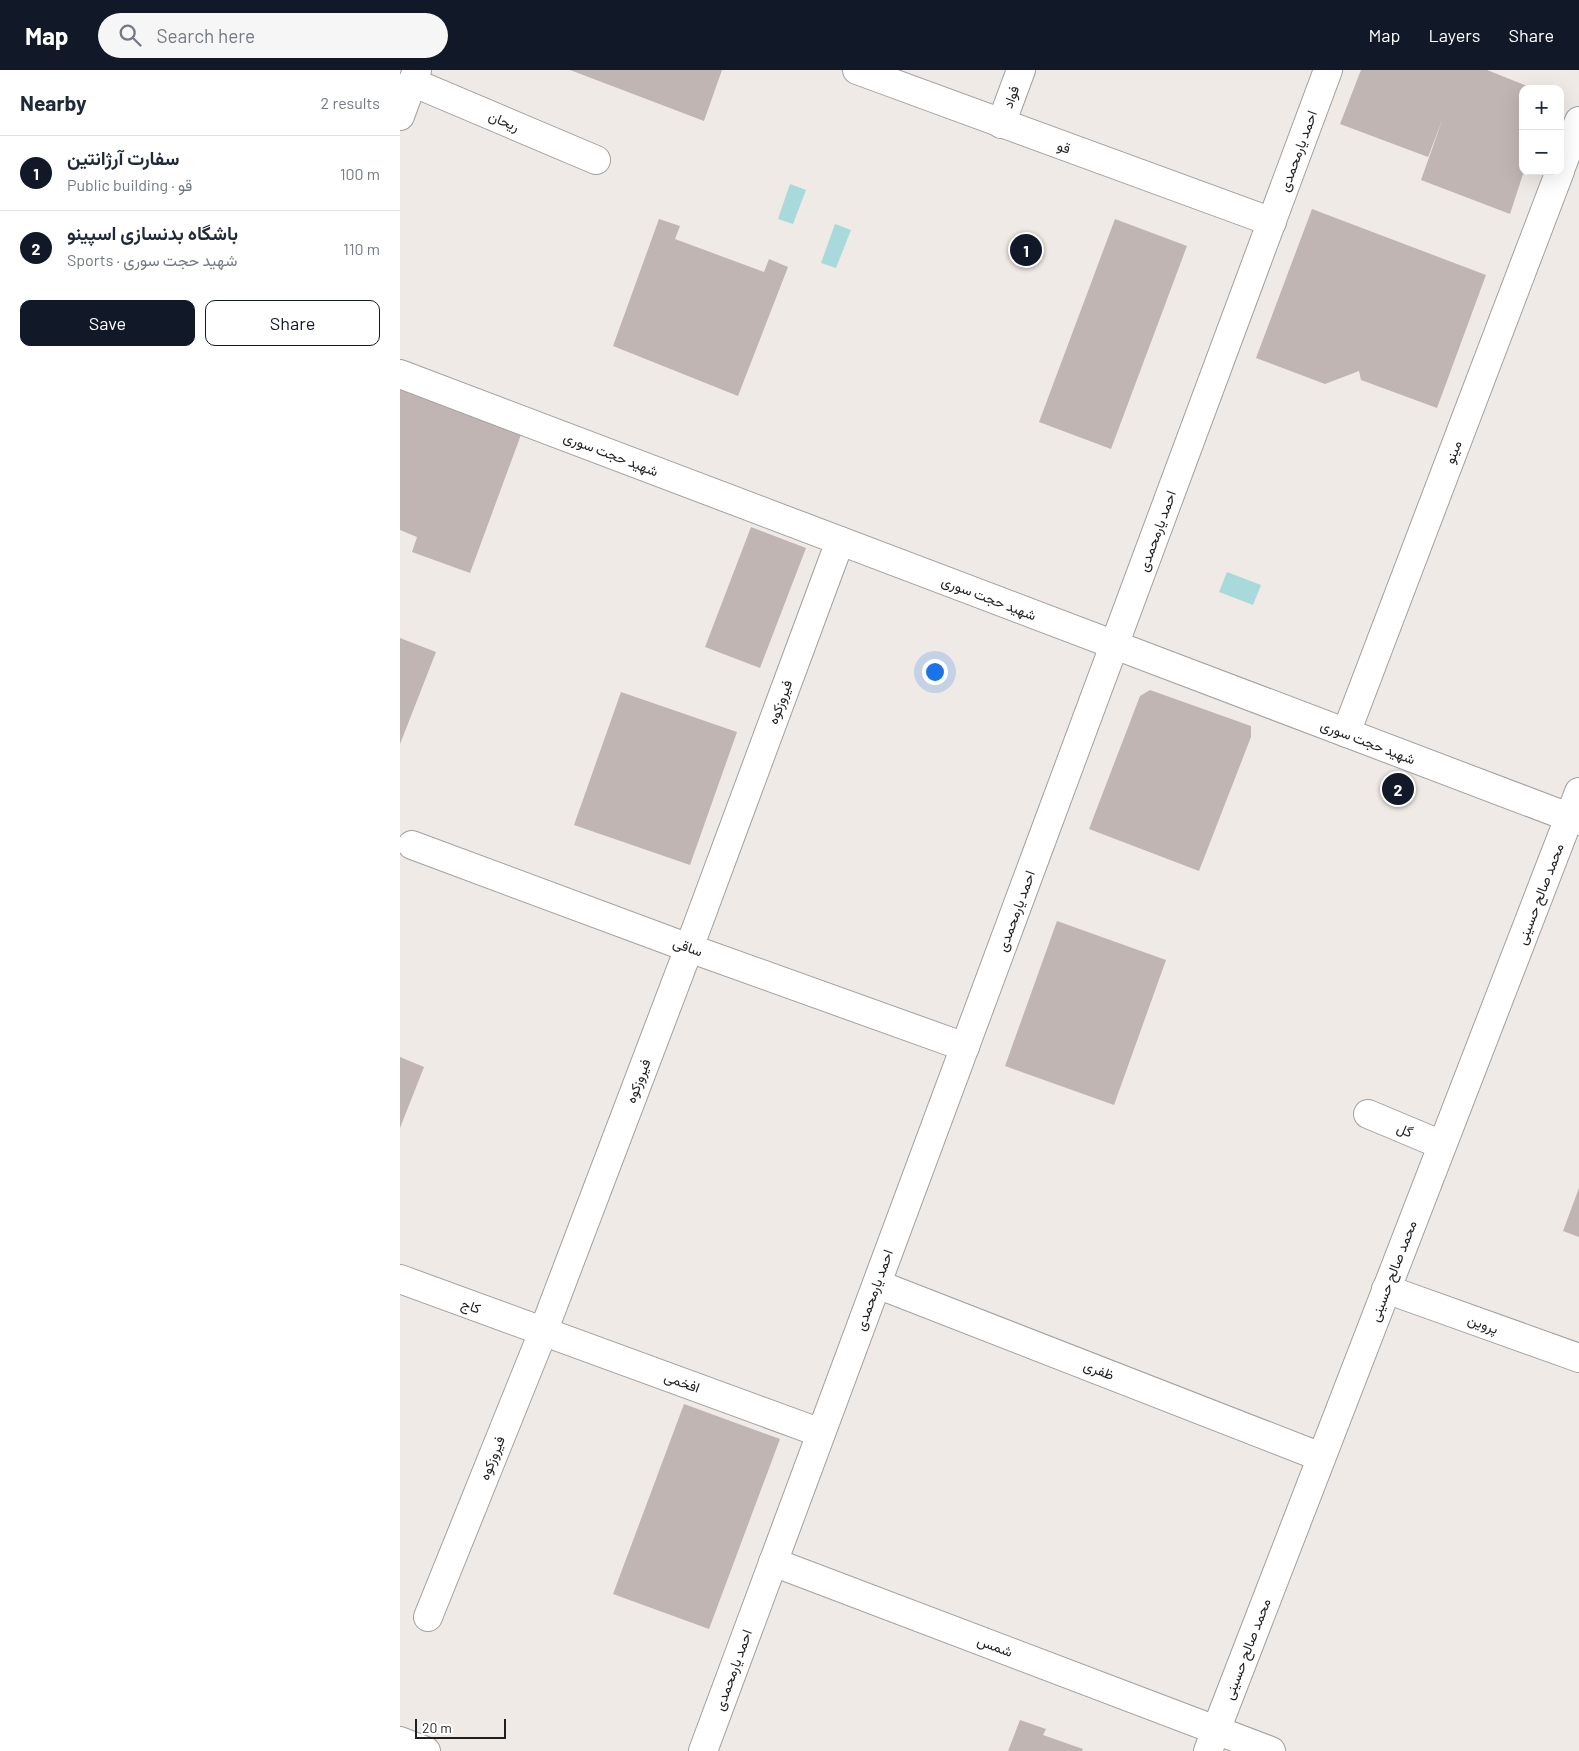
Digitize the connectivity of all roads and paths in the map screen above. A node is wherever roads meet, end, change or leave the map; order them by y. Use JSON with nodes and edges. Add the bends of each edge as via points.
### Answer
{"nodes":[{"id":1,"x":857,"y":70,"type":"edge"},
{"id":2,"x":1021,"y":70,"type":"edge"},
{"id":3,"x":1328,"y":70,"type":"edge"},
{"id":4,"x":415,"y":76,"type":"edge"},
{"id":5,"x":400,"y":116,"type":"edge"},
{"id":6,"x":1579,"y":121,"type":"edge"},
{"id":7,"x":1001,"y":124,"type":"junction"},
{"id":8,"x":596,"y":160,"type":"dead end"},
{"id":9,"x":1564,"y":160,"type":"edge"},
{"id":10,"x":1558,"y":175,"type":"edge"},
{"id":11,"x":1272,"y":222,"type":"junction"},
{"id":12,"x":400,"y":374,"type":"edge"},
{"id":13,"x":840,"y":541,"type":"junction"},
{"id":14,"x":1114,"y":645,"type":"junction"},
{"id":15,"x":1346,"y":733,"type":"junction"},
{"id":16,"x":1579,"y":792,"type":"edge"},
{"id":17,"x":1574,"y":819,"type":"edge"},
{"id":18,"x":412,"y":845,"type":"dead end"},
{"id":19,"x":689,"y":948,"type":"junction"},
{"id":20,"x":965,"y":1047,"type":"junction"},
{"id":21,"x":1368,"y":1114,"type":"dead end"},
{"id":22,"x":1442,"y":1145,"type":"junction"},
{"id":23,"x":400,"y":1279,"type":"edge"},
{"id":24,"x":877,"y":1284,"type":"junction"},
{"id":25,"x":1386,"y":1289,"type":"junction"},
{"id":26,"x":542,"y":1332,"type":"junction"},
{"id":27,"x":1579,"y":1358,"type":"edge"},
{"id":28,"x":821,"y":1433,"type":"junction"},
{"id":29,"x":1321,"y":1457,"type":"junction"},
{"id":30,"x":773,"y":1562,"type":"junction"},
{"id":31,"x":428,"y":1617,"type":"dead end"},
{"id":32,"x":1212,"y":1740,"type":"edge"},
{"id":33,"x":400,"y":1741,"type":"edge"},
{"id":34,"x":426,"y":1751,"type":"edge"},
{"id":35,"x":702,"y":1751,"type":"edge"},
{"id":36,"x":1271,"y":1751,"type":"edge"}],
"edges":[{"from":1,"to":7,"type":"street","name":"قو"},
{"from":2,"to":7,"type":"street","name":"فواد"},
{"from":3,"to":11,"type":"street","name":"احمد یارمحمدی"},
{"from":4,"to":5,"type":"street"},
{"from":4,"to":8,"type":"street","name":"ریحان"},
{"from":6,"to":9,"type":"street","name":"مینو"},
{"from":7,"to":11,"type":"street","name":"قو"},
{"from":10,"to":15,"type":"street","name":"مینو"},
{"from":11,"to":14,"type":"street","name":"احمد یارمحمدی"},
{"from":12,"to":13,"type":"street","name":"شهید حجت سوری"},
{"from":13,"to":14,"type":"street","name":"شهید حجت سوری"},
{"from":13,"to":19,"type":"street","name":"فیروزکوه"},
{"from":14,"to":15,"type":"street","name":"شهید حجت سوری"},
{"from":14,"to":20,"type":"street","name":"احمد یارمحمدی"},
{"from":15,"to":17,"type":"street","name":"شهید حجت سوری"},
{"from":16,"to":17,"type":"street","name":"محمد صالح حسینی"},
{"from":17,"to":22,"type":"street","name":"محمد صالح حسینی"},
{"from":18,"to":19,"type":"street","name":"ساقی"},
{"from":19,"to":20,"type":"street","name":"ساقی"},
{"from":19,"to":26,"type":"street","name":"فیروزکوه"},
{"from":20,"to":24,"type":"street","name":"احمد یارمحمدی"},
{"from":21,"to":22,"type":"street","name":"گل"},
{"from":22,"to":25,"type":"street","name":"محمد صالح حسینی"},
{"from":23,"to":26,"type":"street","name":"کاج"},
{"from":24,"to":28,"type":"street","name":"احمد یارمحمدی"},
{"from":24,"to":29,"type":"street","name":"ظفری"},
{"from":25,"to":27,"type":"street","name":"پروین"},
{"from":25,"to":29,"type":"street","name":"محمد صالح حسینی"},
{"from":26,"to":28,"type":"street","name":"افخمی"},
{"from":26,"to":31,"type":"street","name":"فیروزکوه"},
{"from":28,"to":30,"type":"street","name":"احمد یارمحمدی"},
{"from":29,"to":32,"type":"street","name":"محمد صالح حسینی"},
{"from":30,"to":32,"type":"street","name":"شمس"},
{"from":30,"to":35,"type":"street","name":"احمد یارمحمدی"},
{"from":32,"to":36,"type":"street","name":"شمس"},
{"from":33,"to":34,"type":"street"}]}
